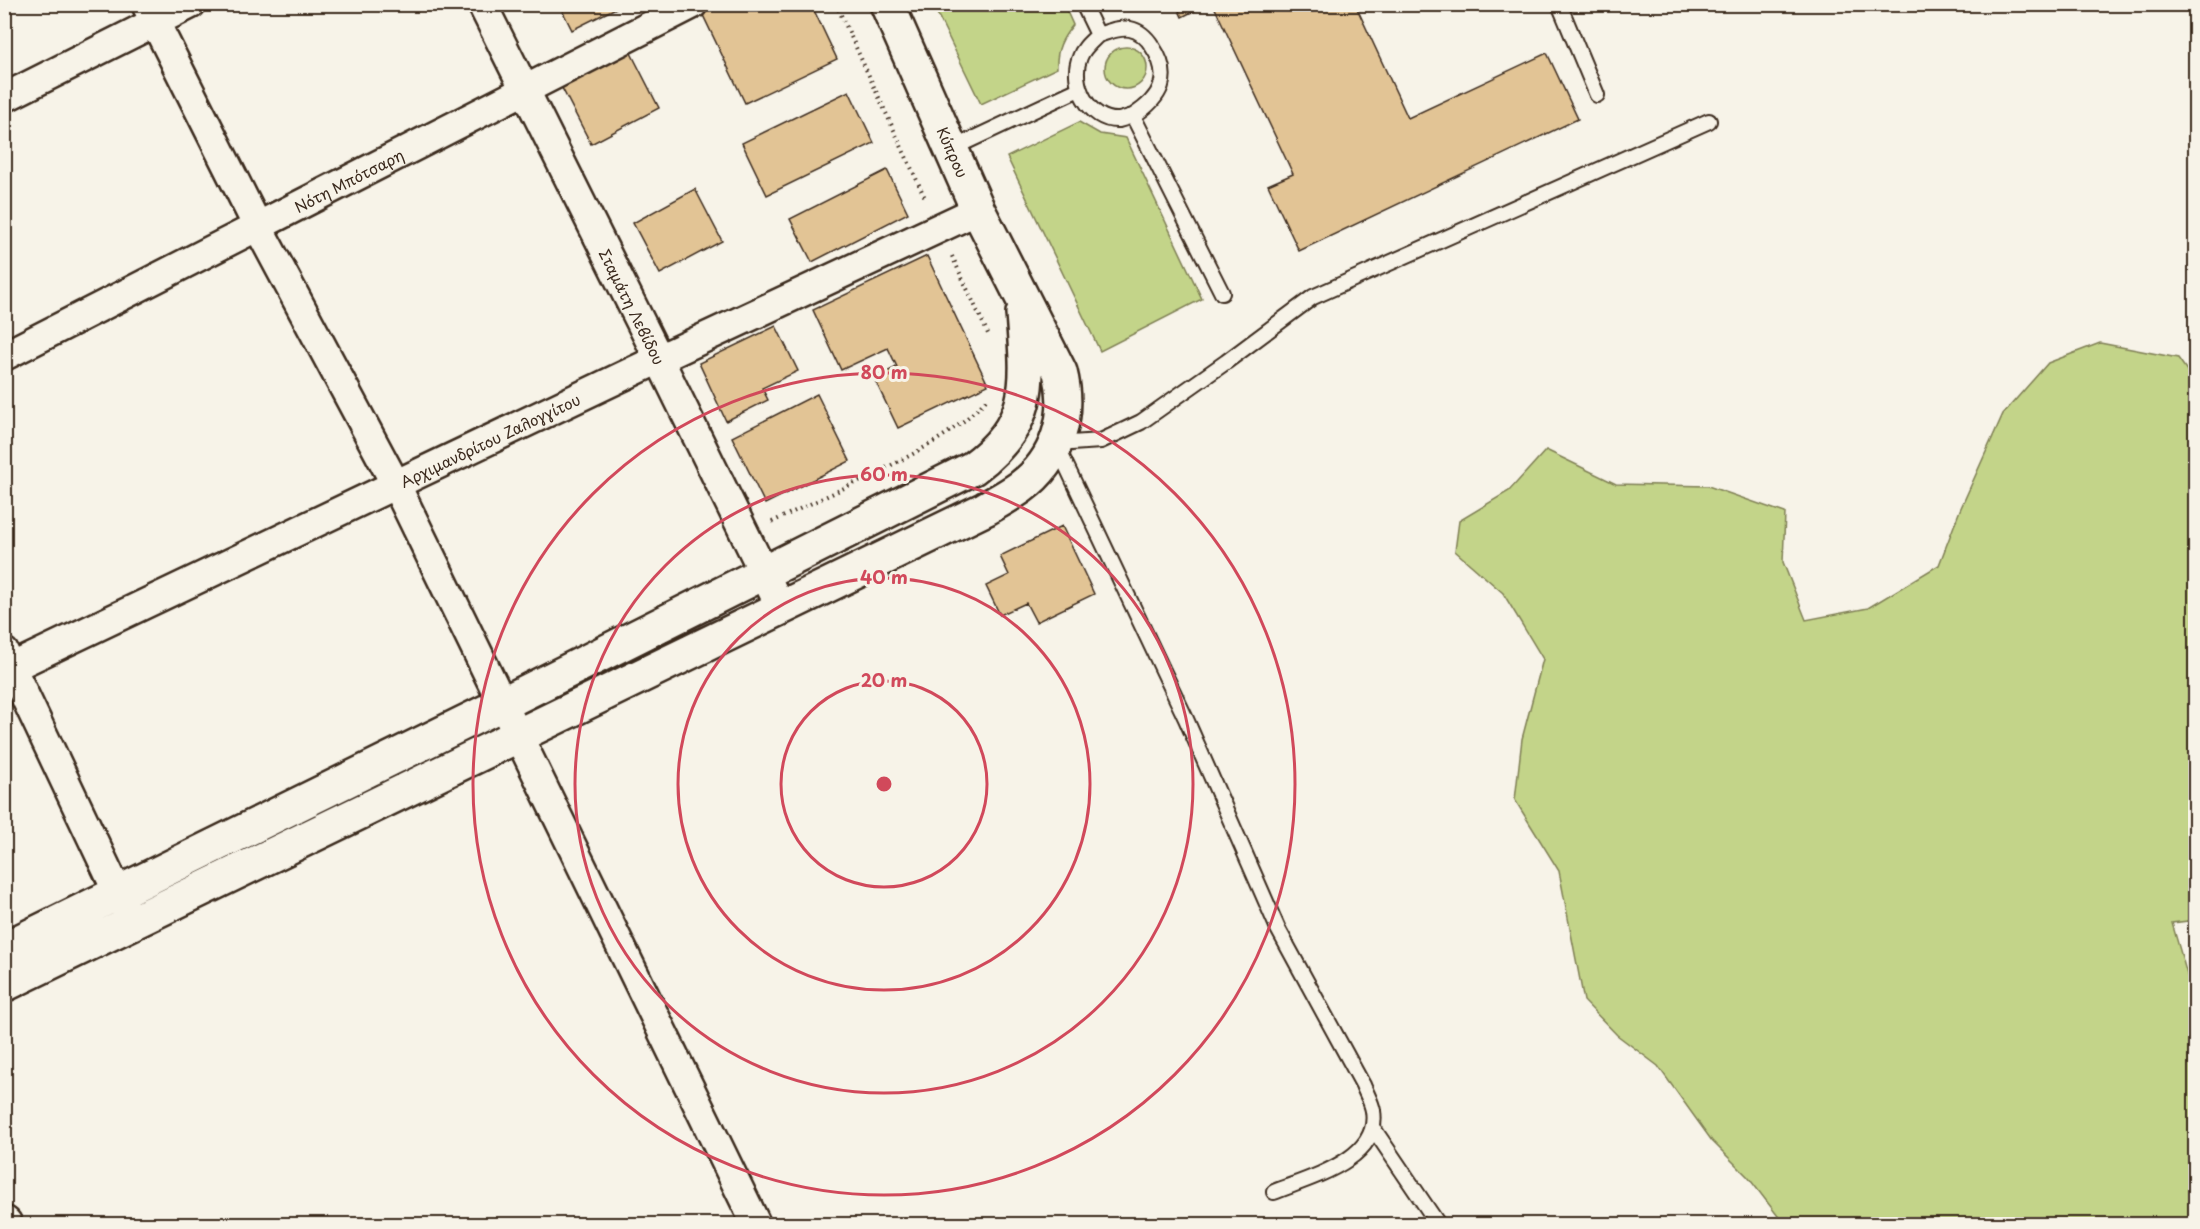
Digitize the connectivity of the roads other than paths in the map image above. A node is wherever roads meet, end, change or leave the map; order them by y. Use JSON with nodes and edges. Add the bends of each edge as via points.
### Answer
{"nodes":[{"id":1,"x":191,"y":4,"type":"edge"},
{"id":2,"x":482,"y":4,"type":"edge"},
{"id":3,"x":693,"y":4,"type":"edge"},
{"id":4,"x":888,"y":4,"type":"edge"},
{"id":5,"x":1083,"y":4,"type":"edge"},
{"id":6,"x":1559,"y":4,"type":"edge"},
{"id":7,"x":151,"y":14,"type":"edge"},
{"id":8,"x":1098,"y":35,"type":"junction"},
{"id":9,"x":1079,"y":89,"type":"junction"},
{"id":10,"x":525,"y":90,"type":"junction"},
{"id":11,"x":1597,"y":94,"type":"dead end"},
{"id":12,"x":4,"y":98,"type":"edge"},
{"id":13,"x":1133,"y":116,"type":"junction"},
{"id":14,"x":1709,"y":121,"type":"dead end"},
{"id":15,"x":951,"y":149,"type":"junction"},
{"id":16,"x":978,"y":210,"type":"junction"},
{"id":17,"x":258,"y":227,"type":"junction"},
{"id":18,"x":1222,"y":293,"type":"dead end"},
{"id":19,"x":1022,"y":298,"type":"junction"},
{"id":20,"x":4,"y":356,"type":"edge"},
{"id":21,"x":659,"y":359,"type":"junction"},
{"id":22,"x":1050,"y":453,"type":"junction"},
{"id":23,"x":396,"y":485,"type":"junction"},
{"id":24,"x":765,"y":573,"type":"junction"},
{"id":25,"x":781,"y":608,"type":"junction"},
{"id":26,"x":7,"y":663,"type":"edge"},
{"id":27,"x":502,"y":704,"type":"junction"},
{"id":28,"x":517,"y":737,"type":"junction"},
{"id":29,"x":118,"y":893,"type":"junction"},
{"id":30,"x":132,"y":924,"type":"junction"},
{"id":31,"x":4,"y":949,"type":"edge"},
{"id":32,"x":4,"y":985,"type":"edge"},
{"id":33,"x":1373,"y":1128,"type":"junction"},
{"id":34,"x":1274,"y":1192,"type":"dead end"},
{"id":35,"x":756,"y":1224,"type":"edge"},
{"id":36,"x":1438,"y":1224,"type":"edge"}],
"edges":[{"from":1,"to":7,"type":"street"},
{"from":2,"to":10,"type":"street","name":"Σταμάτη Λεβίδου"},
{"from":3,"to":10,"type":"street","name":"Νότη Μπότσαρη"},
{"from":4,"to":15,"type":"main road","name":"Κύπρου"},
{"from":5,"to":8,"type":"lane"},
{"from":6,"to":11,"type":"lane"},
{"from":7,"to":12,"type":"street"},
{"from":7,"to":17,"type":"street"},
{"from":8,"to":9,"type":"lane","via":[[1080,56]]},
{"from":8,"to":13,"type":"lane","via":[[1130,29],[1140,33],[1158,54],[1163,68],[1157,95]]},
{"from":9,"to":13,"type":"lane","via":[[1099,115],[1118,120]]},
{"from":9,"to":15,"type":"lane"},
{"from":10,"to":17,"type":"street","name":"Νότη Μπότσαρη"},
{"from":10,"to":21,"type":"street","name":"Σταμάτη Λεβίδου"},
{"from":13,"to":18,"type":"lane"},
{"from":14,"to":22,"type":"lane","via":[[1313,297],[1141,422],[1101,441]]},
{"from":15,"to":16,"type":"main road","name":"Κύπρου"},
{"from":16,"to":19,"type":"main road","name":"Κύπρου"},
{"from":16,"to":21,"type":"street","name":"Αρχιμανδρίτου Ζαλογγίτου"},
{"from":17,"to":20,"type":"street","name":"Νότη Μπότσαρη"},
{"from":17,"to":23,"type":"street"},
{"from":19,"to":22,"type":"main road","name":"Κύπρου","via":[[1063,385],[1061,431]]},
{"from":19,"to":24,"type":"main road","name":"Κύπρου","via":[[1026,390],[1017,418],[984,460],[955,479]]},
{"from":21,"to":23,"type":"street","name":"Αρχιμανδρίτου Ζαλογγίτου"},
{"from":21,"to":24,"type":"street","name":"Σταμάτη Λεβίδου"},
{"from":22,"to":25,"type":"main road","via":[[1022,486],[985,509]]},
{"from":22,"to":33,"type":"lane","via":[[1186,719],[1278,929],[1363,1085],[1373,1110]]},
{"from":23,"to":26,"type":"street","name":"Αρχιμανδρίτου Ζαλογγίτου"},
{"from":23,"to":27,"type":"street"},
{"from":24,"to":25,"type":"street","name":"Σταμάτη Λεβίδου"},
{"from":24,"to":27,"type":"main road","name":"Κύπρου"},
{"from":25,"to":28,"type":"main road"},
{"from":26,"to":29,"type":"street"},
{"from":27,"to":28,"type":"street"},
{"from":27,"to":29,"type":"main road","name":"Κύπρου"},
{"from":28,"to":30,"type":"main road"},
{"from":28,"to":35,"type":"street"},
{"from":29,"to":30,"type":"street"},
{"from":29,"to":31,"type":"main road","name":"Κύπρου"},
{"from":30,"to":32,"type":"main road"},
{"from":33,"to":34,"type":"lane","via":[[1362,1147],[1346,1162]]},
{"from":33,"to":36,"type":"lane"}]}
